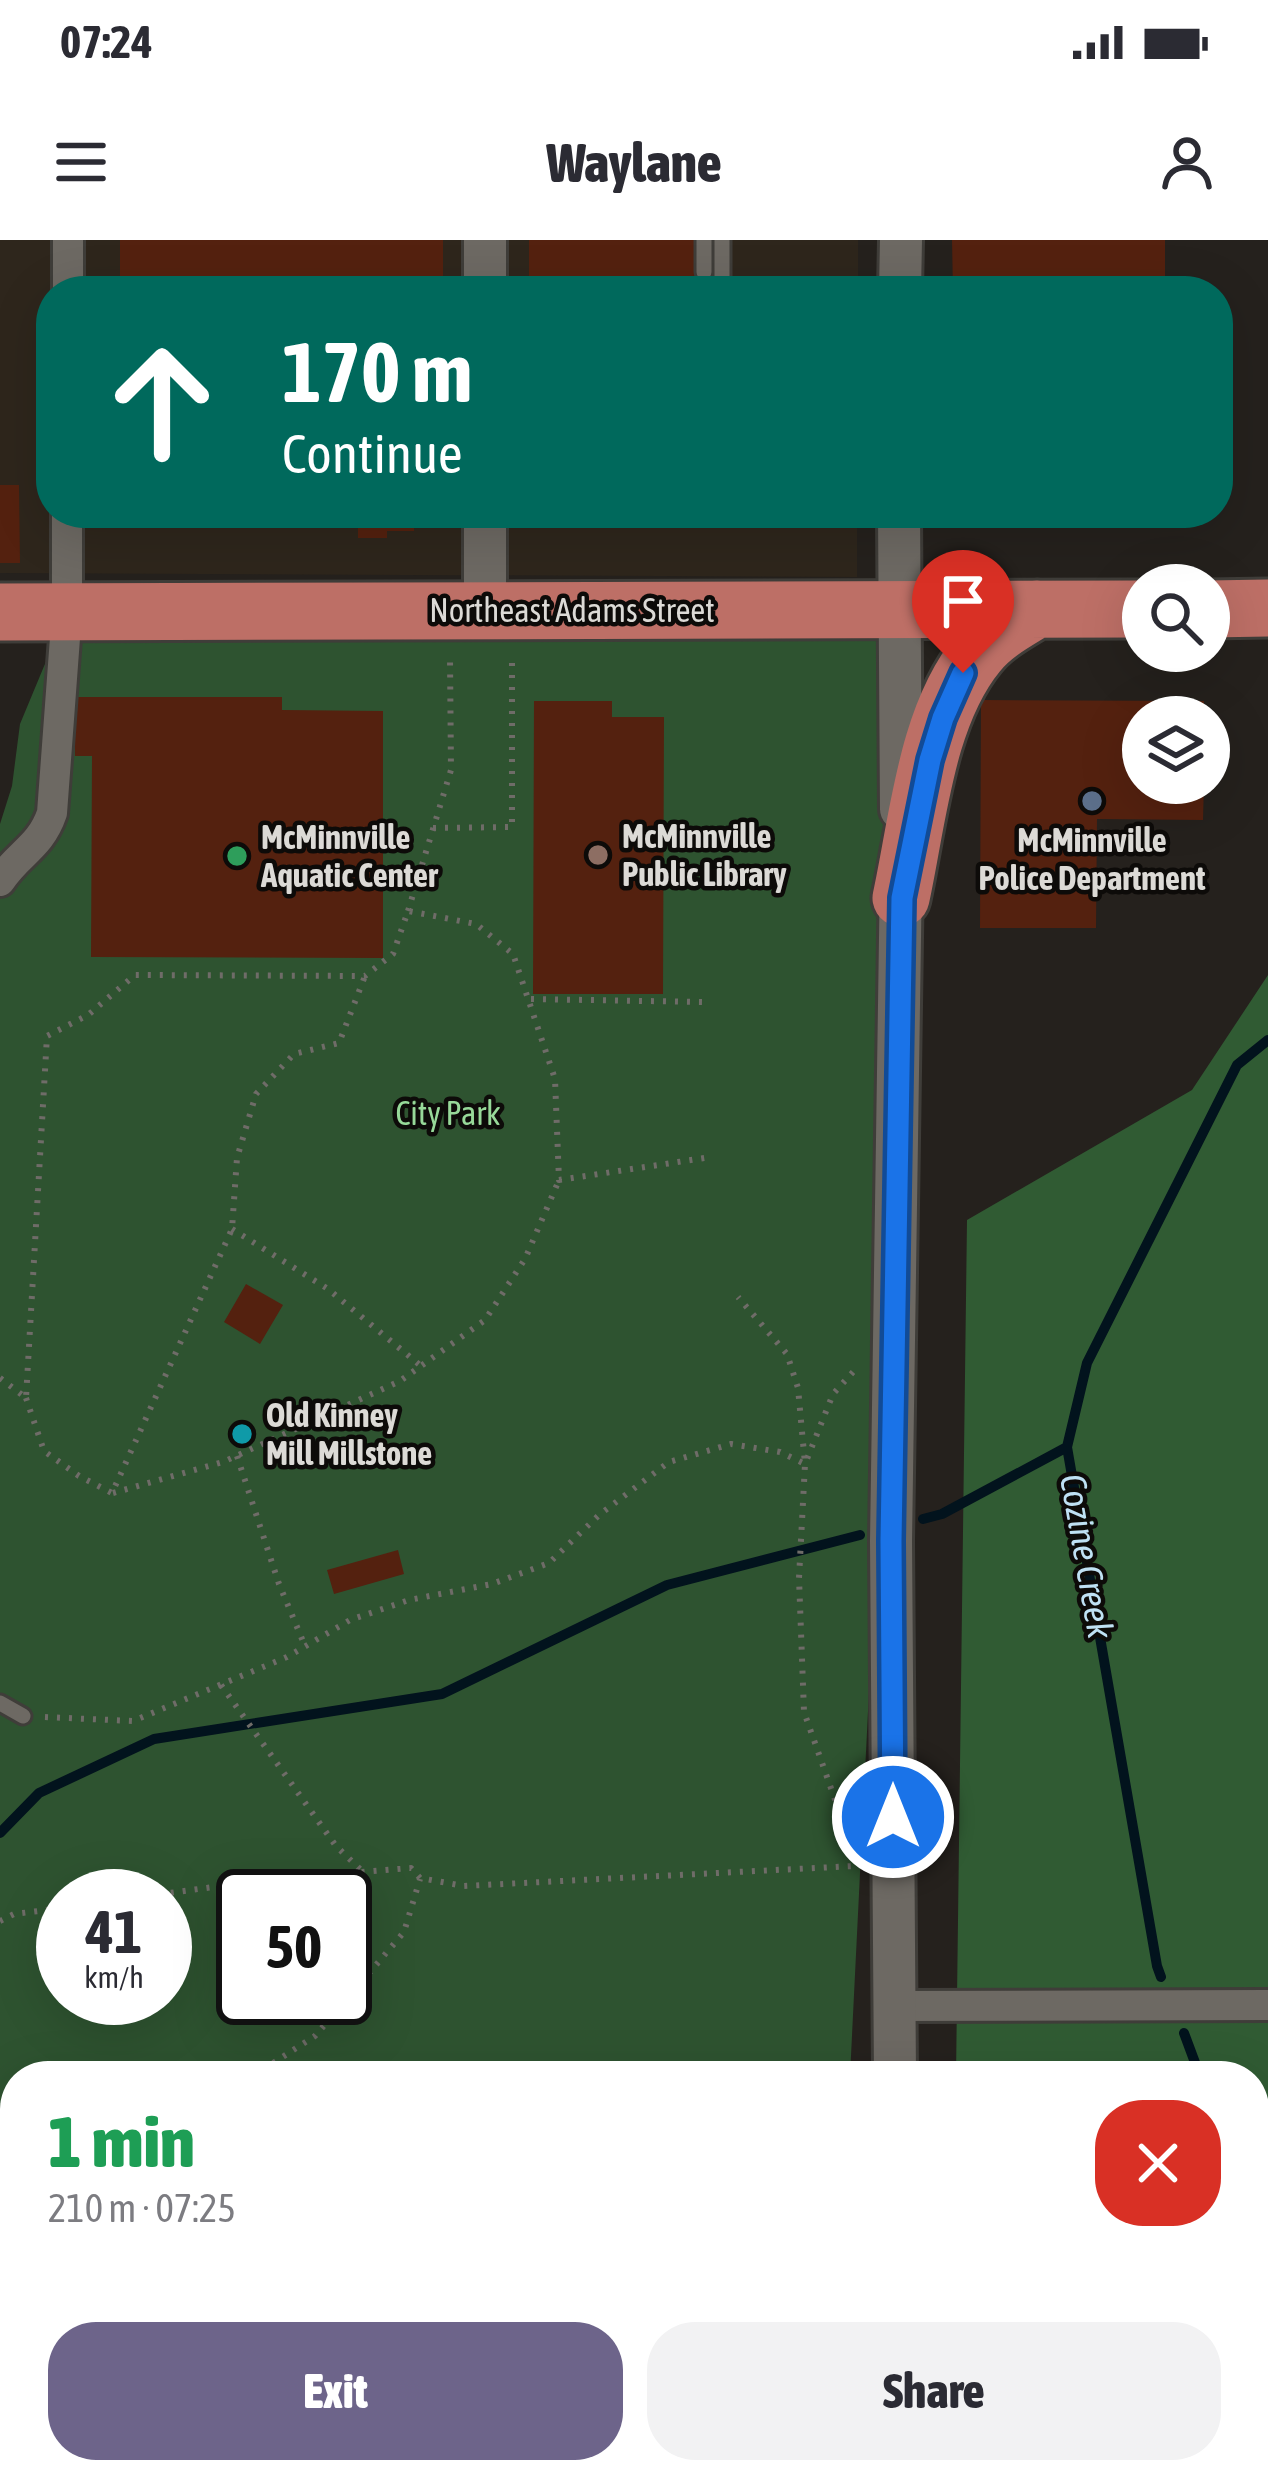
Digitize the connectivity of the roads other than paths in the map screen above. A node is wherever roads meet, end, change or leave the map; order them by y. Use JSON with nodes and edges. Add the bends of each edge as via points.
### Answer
{"nodes":[{"id":1,"x":68,"y":240,"type":"edge"},
{"id":2,"x":485,"y":240,"type":"edge"},
{"id":3,"x":704,"y":240,"type":"edge"},
{"id":4,"x":722,"y":240,"type":"edge"},
{"id":5,"x":901,"y":240,"type":"edge"},
{"id":6,"x":704,"y":272,"type":"dead end"},
{"id":7,"x":68,"y":276,"type":"edge"},
{"id":8,"x":485,"y":276,"type":"edge"},
{"id":9,"x":722,"y":276,"type":"dead end"},
{"id":10,"x":900,"y":276,"type":"edge"},
{"id":11,"x":67,"y":528,"type":"edge"},
{"id":12,"x":485,"y":528,"type":"edge"},
{"id":13,"x":899,"y":528,"type":"edge"},
{"id":14,"x":1230,"y":608,"type":"edge"},
{"id":15,"x":1268,"y":608,"type":"edge"},
{"id":16,"x":900,"y":609,"type":"junction"},
{"id":17,"x":1037,"y":609,"type":"junction"},
{"id":18,"x":1122,"y":609,"type":"edge"},
{"id":19,"x":67,"y":611,"type":"junction"},
{"id":20,"x":0,"y":612,"type":"edge"},
{"id":21,"x":482,"y":623,"type":"junction"},
{"id":22,"x":0,"y":881,"type":"edge"},
{"id":23,"x":902,"y":898,"type":"junction"},
{"id":24,"x":0,"y":1703,"type":"edge"},
{"id":25,"x":23,"y":1716,"type":"road end"},
{"id":26,"x":1268,"y":2005,"type":"edge"},
{"id":27,"x":895,"y":2006,"type":"junction"},
{"id":28,"x":895,"y":2061,"type":"edge"}],
"edges":[{"from":1,"to":7,"type":"street"},
{"from":2,"to":8,"type":"main road"},
{"from":3,"to":6,"type":"lane"},
{"from":4,"to":9,"type":"lane"},
{"from":5,"to":10,"type":"main road"},
{"from":11,"to":19,"type":"street"},
{"from":12,"to":21,"type":"main road"},
{"from":13,"to":16,"type":"main road"},
{"from":14,"to":15,"type":"highway"},
{"from":16,"to":17,"type":"highway","name":"Northeast Adams Street"},
{"from":16,"to":21,"type":"highway","name":"Northeast Adams Street"},
{"from":16,"to":23,"type":"main road"},
{"from":17,"to":18,"type":"highway","name":"Northeast Adams Street"},
{"from":17,"to":23,"type":"highway","via":[[980,649],[958,680],[930,760]]},
{"from":19,"to":20,"type":"highway","name":"Northeast Adams Street"},
{"from":19,"to":21,"type":"highway","name":"Northeast Adams Street"},
{"from":19,"to":22,"type":"street","via":[[52,813],[46,832]]},
{"from":23,"to":27,"type":"main road","via":[[891,1541]]},
{"from":24,"to":25,"type":"lane"},
{"from":26,"to":27,"type":"street"},
{"from":27,"to":28,"type":"main road"}]}
